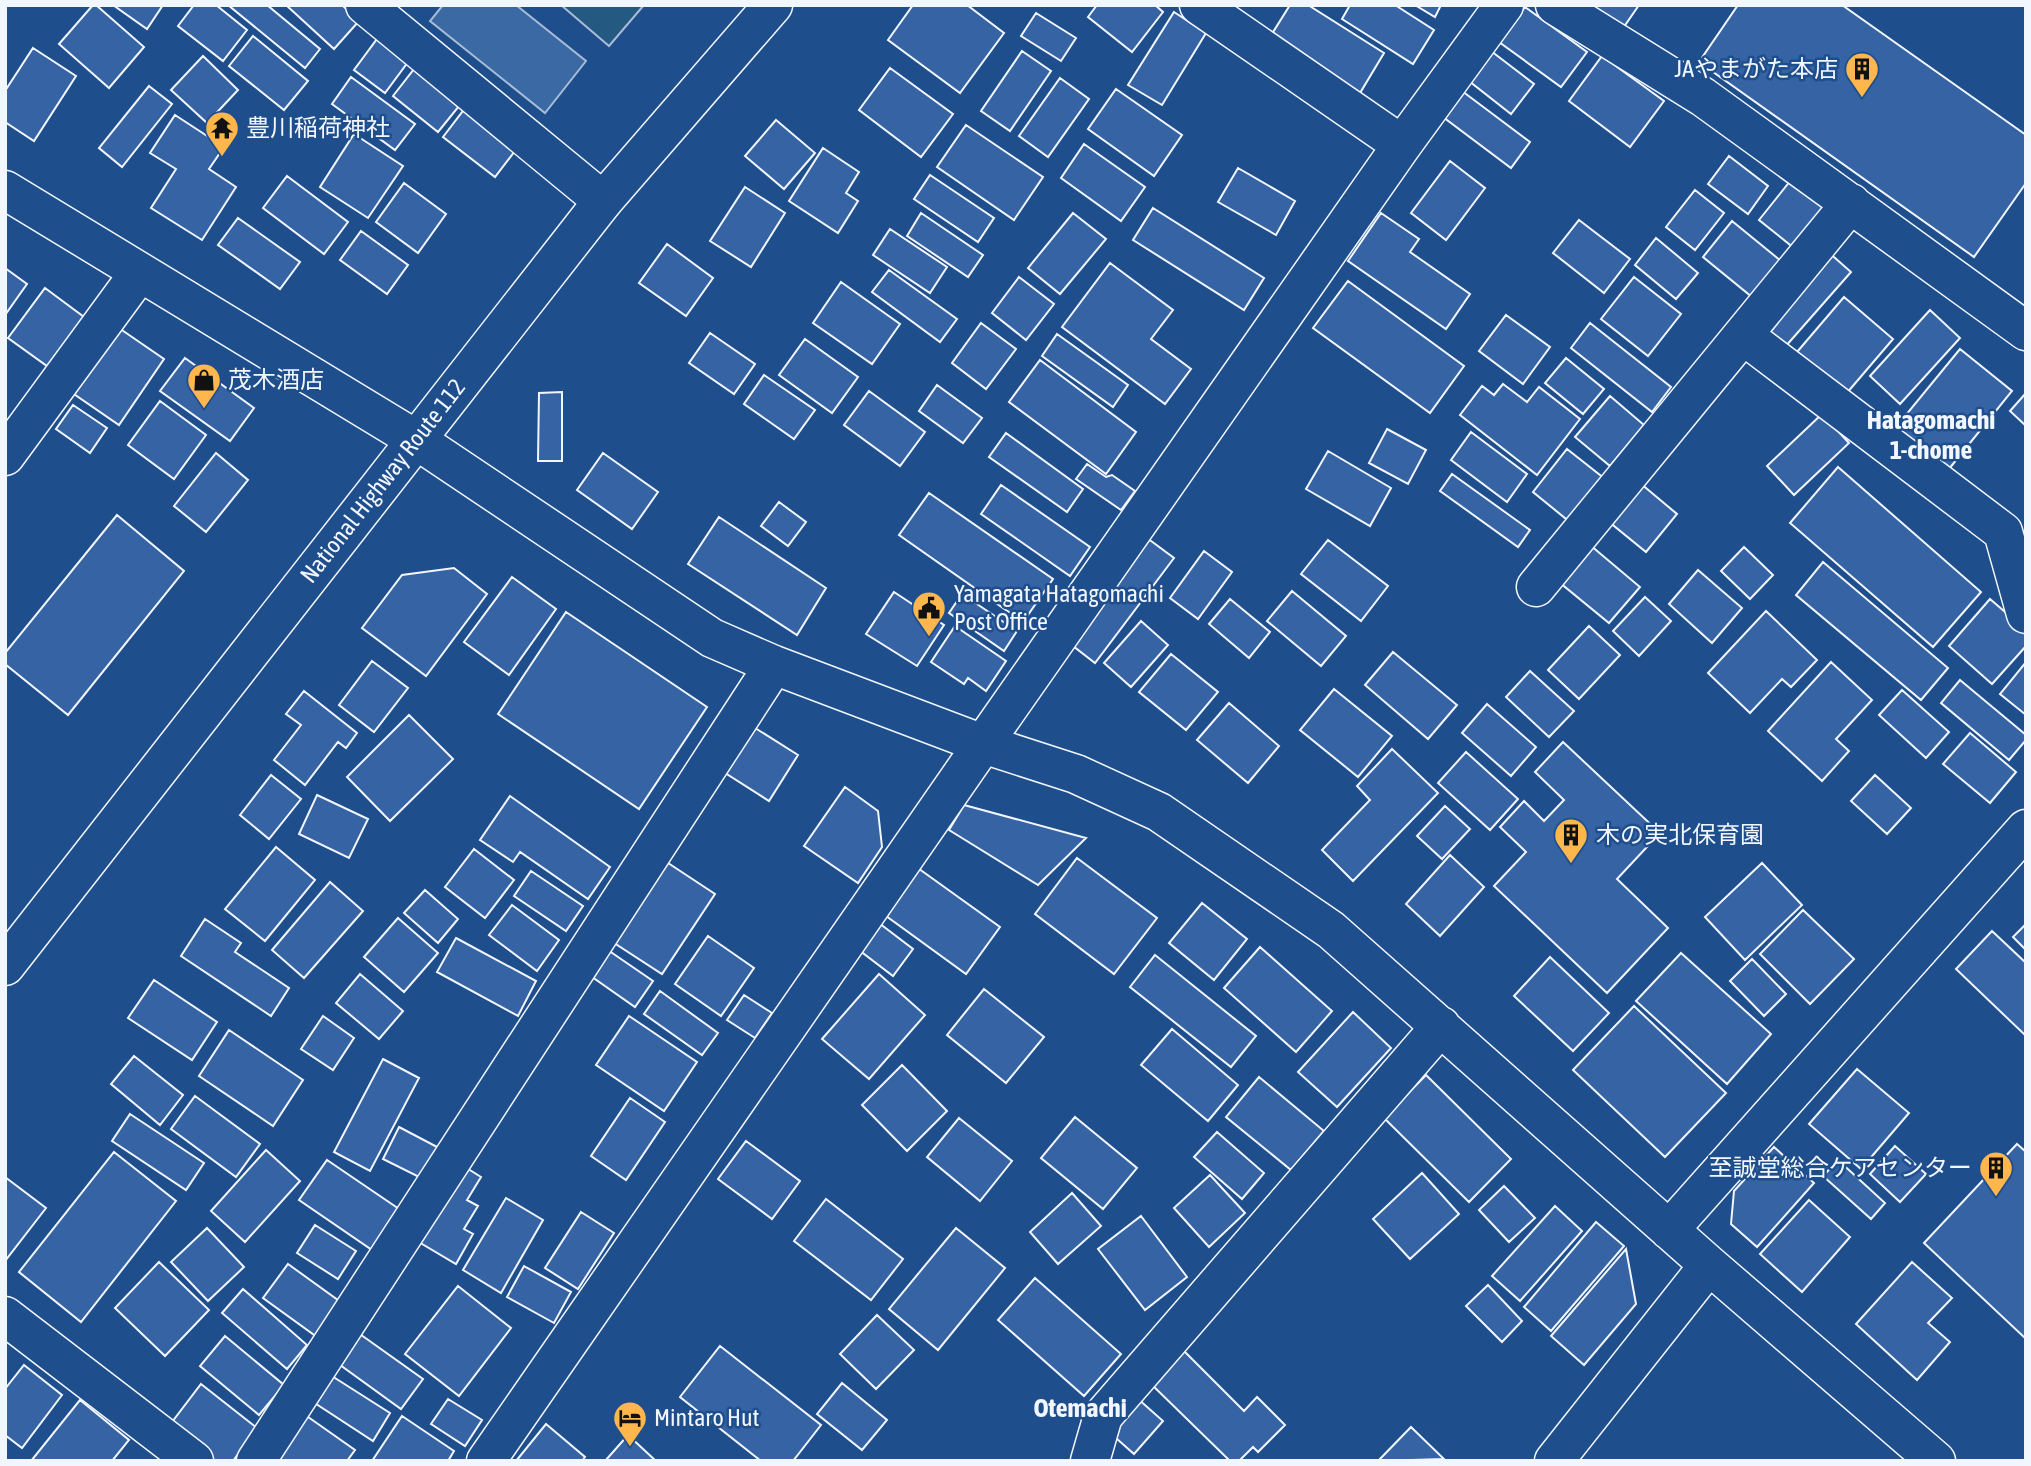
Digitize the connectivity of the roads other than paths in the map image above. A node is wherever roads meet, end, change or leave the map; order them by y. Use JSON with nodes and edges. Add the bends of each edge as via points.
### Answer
{"nodes":[{"id":1,"x":365,"y":5,"type":"edge"},
{"id":2,"x":773,"y":5,"type":"edge"},
{"id":3,"x":1199,"y":5,"type":"edge"},
{"id":4,"x":1504,"y":5,"type":"edge"},
{"id":5,"x":1555,"y":5,"type":"edge"},
{"id":6,"x":1402,"y":145,"type":"junction"},
{"id":7,"x":5,"y":190,"type":"edge"},
{"id":8,"x":603,"y":201,"type":"junction"},
{"id":9,"x":1851,"y":203,"type":"junction"},
{"id":10,"x":140,"y":272,"type":"junction"},
{"id":11,"x":2026,"y":331,"type":"edge"},
{"id":12,"x":1744,"y":335,"type":"junction"},
{"id":13,"x":415,"y":439,"type":"junction"},
{"id":14,"x":5,"y":456,"type":"edge"},
{"id":15,"x":1536,"y":587,"type":"dead end"},
{"id":16,"x":2026,"y":614,"type":"edge"},
{"id":17,"x":774,"y":665,"type":"junction"},
{"id":18,"x":983,"y":744,"type":"junction"},
{"id":19,"x":2026,"y":829,"type":"edge"},
{"id":20,"x":5,"y":966,"type":"edge"},
{"id":21,"x":1441,"y":1026,"type":"junction"},
{"id":22,"x":1670,"y":1230,"type":"junction"},
{"id":23,"x":1709,"y":1265,"type":"junction"},
{"id":24,"x":5,"y":1316,"type":"edge"},
{"id":25,"x":194,"y":1461,"type":"edge"},
{"id":26,"x":256,"y":1461,"type":"edge"},
{"id":27,"x":486,"y":1461,"type":"edge"},
{"id":28,"x":1090,"y":1461,"type":"edge"},
{"id":29,"x":1554,"y":1461,"type":"edge"},
{"id":30,"x":1936,"y":1461,"type":"edge"}],
"edges":[{"from":1,"to":8,"type":"main road"},
{"from":2,"to":8,"type":"main road","name":"National Highway Route 112"},
{"from":3,"to":6,"type":"main road"},
{"from":4,"to":6,"type":"main road"},
{"from":5,"to":9,"type":"main road","via":[[1703,97]]},
{"from":6,"to":18,"type":"main road"},
{"from":7,"to":10,"type":"main road"},
{"from":8,"to":13,"type":"main road","name":"National Highway Route 112"},
{"from":9,"to":11,"type":"main road"},
{"from":9,"to":12,"type":"main road"},
{"from":10,"to":13,"type":"main road"},
{"from":10,"to":14,"type":"main road"},
{"from":12,"to":15,"type":"main road"},
{"from":12,"to":16,"type":"main road","via":[[2003,533]]},
{"from":13,"to":17,"type":"main road","via":[[712,638]]},
{"from":13,"to":20,"type":"main road","name":"National Highway Route 112"},
{"from":17,"to":18,"type":"main road"},
{"from":17,"to":26,"type":"main road"},
{"from":18,"to":21,"type":"main road","via":[[1076,774],[1159,812],[1331,930]]},
{"from":18,"to":27,"type":"main road"},
{"from":19,"to":22,"type":"main road"},
{"from":21,"to":22,"type":"main road"},
{"from":21,"to":28,"type":"main road","via":[[1103,1416]]},
{"from":22,"to":23,"type":"main road"},
{"from":23,"to":29,"type":"main road"},
{"from":23,"to":30,"type":"main road"},
{"from":24,"to":25,"type":"main road"}]}
